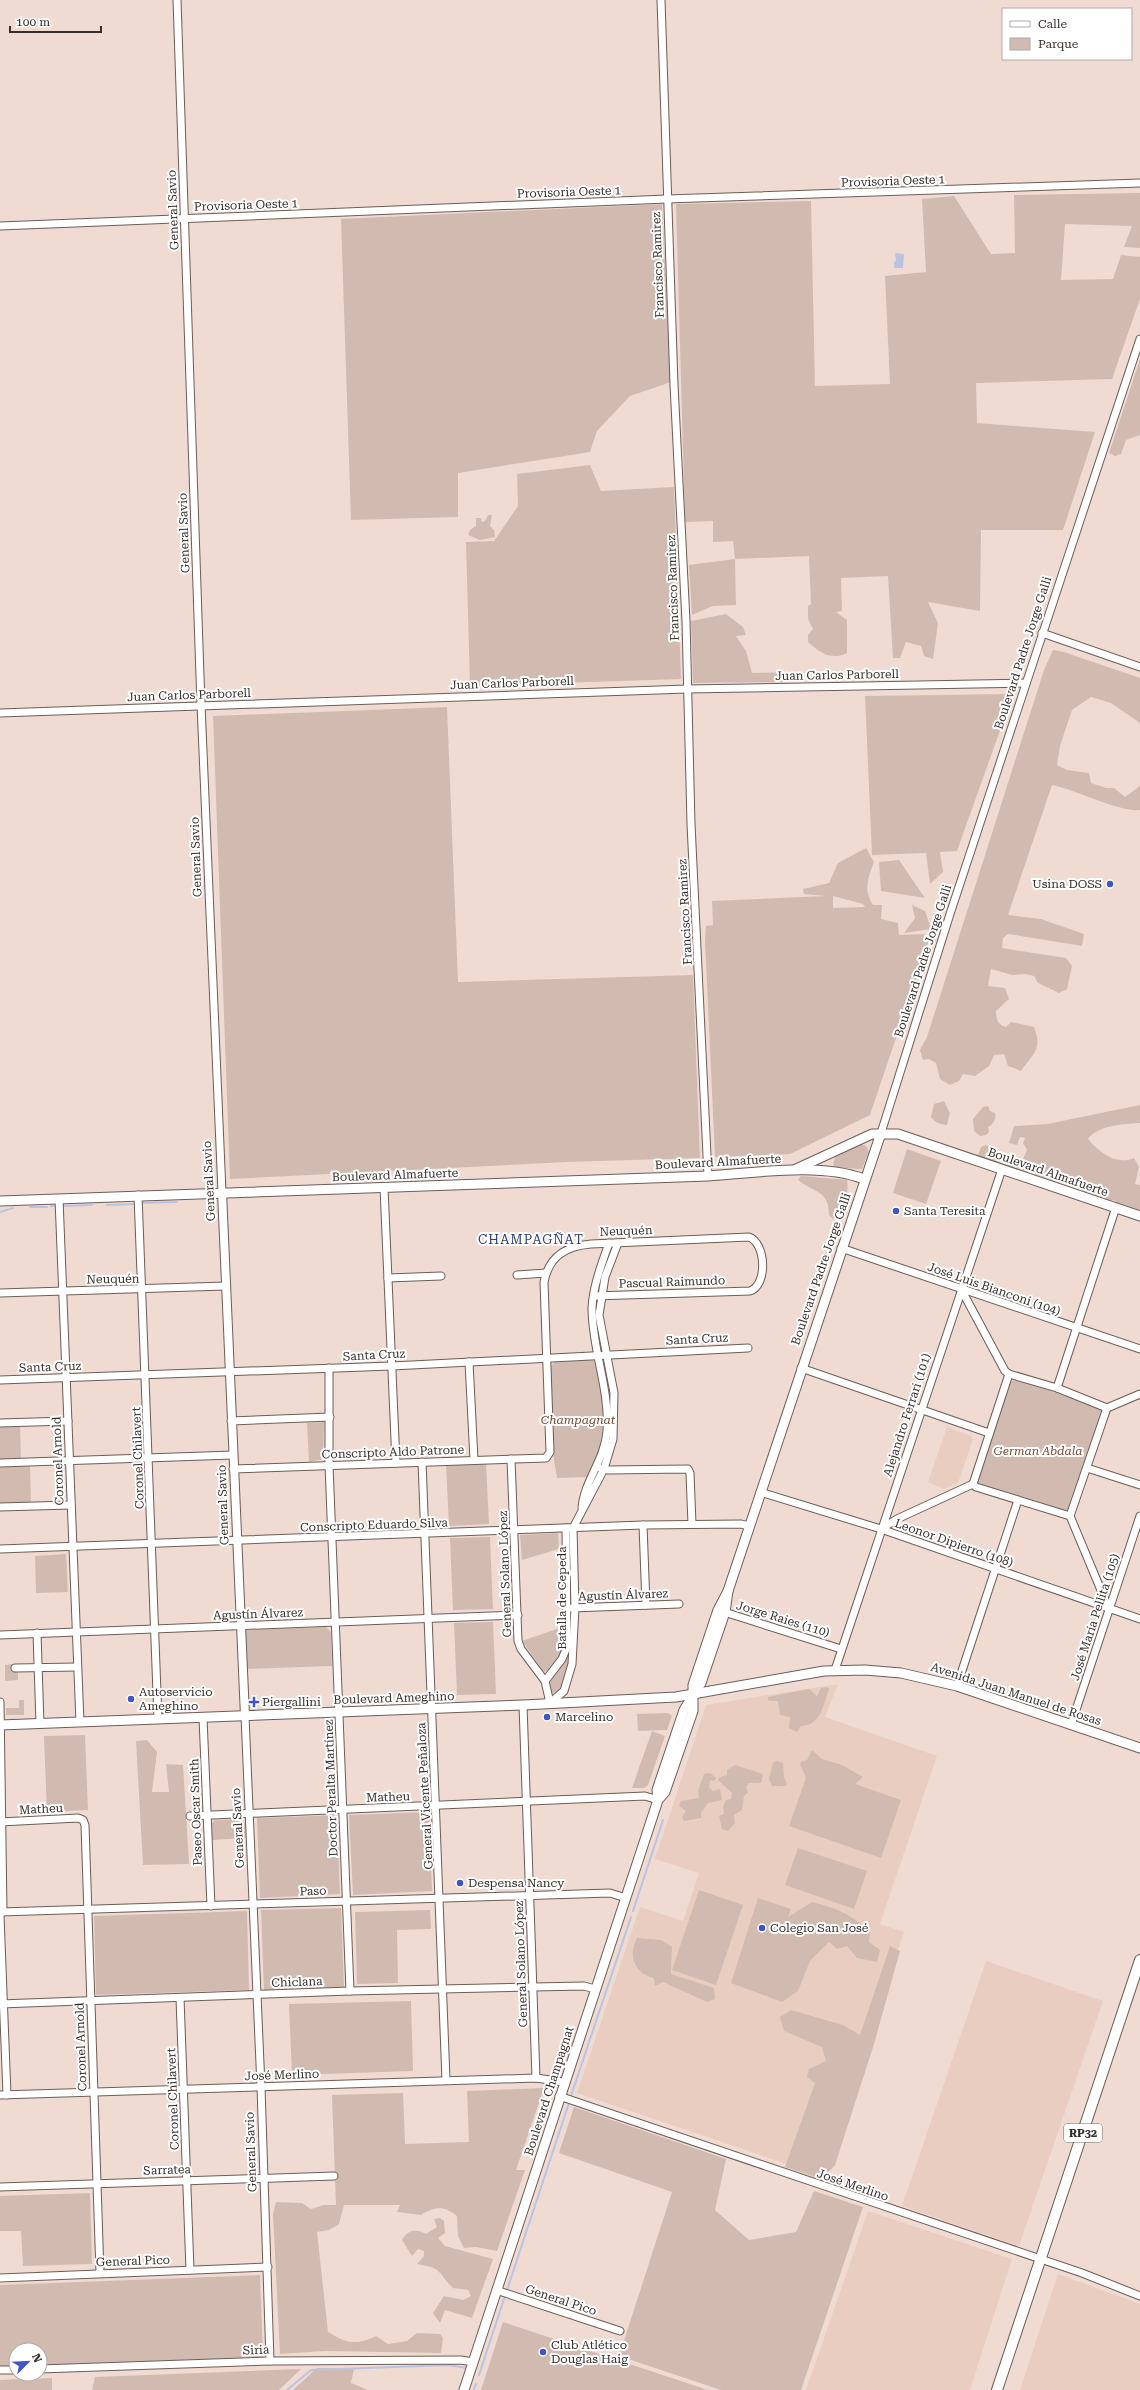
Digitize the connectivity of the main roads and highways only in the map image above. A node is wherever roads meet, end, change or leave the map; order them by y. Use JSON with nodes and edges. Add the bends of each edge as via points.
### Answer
{"nodes":[{"id":1,"x":881,"y":1133,"type":"junction"},
{"id":2,"x":791,"y":1170,"type":"junction"},
{"id":3,"x":864,"y":1179,"type":"junction"},
{"id":4,"x":0,"y":1201,"type":"edge"},
{"id":5,"x":1140,"y":1216,"type":"edge"},
{"id":6,"x":693,"y":1695,"type":"junction"},
{"id":7,"x":0,"y":1725,"type":"edge"},
{"id":8,"x":1140,"y":1748,"type":"edge"},
{"id":9,"x":1140,"y":1960,"type":"edge"},
{"id":10,"x":464,"y":2390,"type":"edge"},
{"id":11,"x":997,"y":2390,"type":"edge"}],
"edges":[{"from":1,"to":2,"type":"main road","name":"Boulevard Almafuerte","via":[[866,1137]]},
{"from":1,"to":3,"type":"main road","name":"Boulevard Padre Jorge Galli"},
{"from":1,"to":5,"type":"main road","name":"Boulevard Almafuerte","via":[[898,1134]]},
{"from":2,"to":3,"type":"main road","name":"Boulevard Almafuerte","via":[[839,1172]]},
{"from":2,"to":4,"type":"main road","name":"Boulevard Almafuerte","via":[[708,1176]]},
{"from":3,"to":6,"type":"main road","name":"Boulevard Padre Jorge Galli","via":[[728,1591],[693,1685]]},
{"from":6,"to":7,"type":"main road","name":"Boulevard Ameghino","via":[[524,1705]]},
{"from":6,"to":8,"type":"main road","name":"Avenida Juan Manuel de Rosas","via":[[835,1670],[901,1672],[957,1686]]},
{"from":6,"to":10,"type":"main road","name":"Boulevard Champagnat","via":[[684,1710],[657,1790],[658,1800]]},
{"from":9,"to":11,"type":"main road","number":"RP32"}]}
